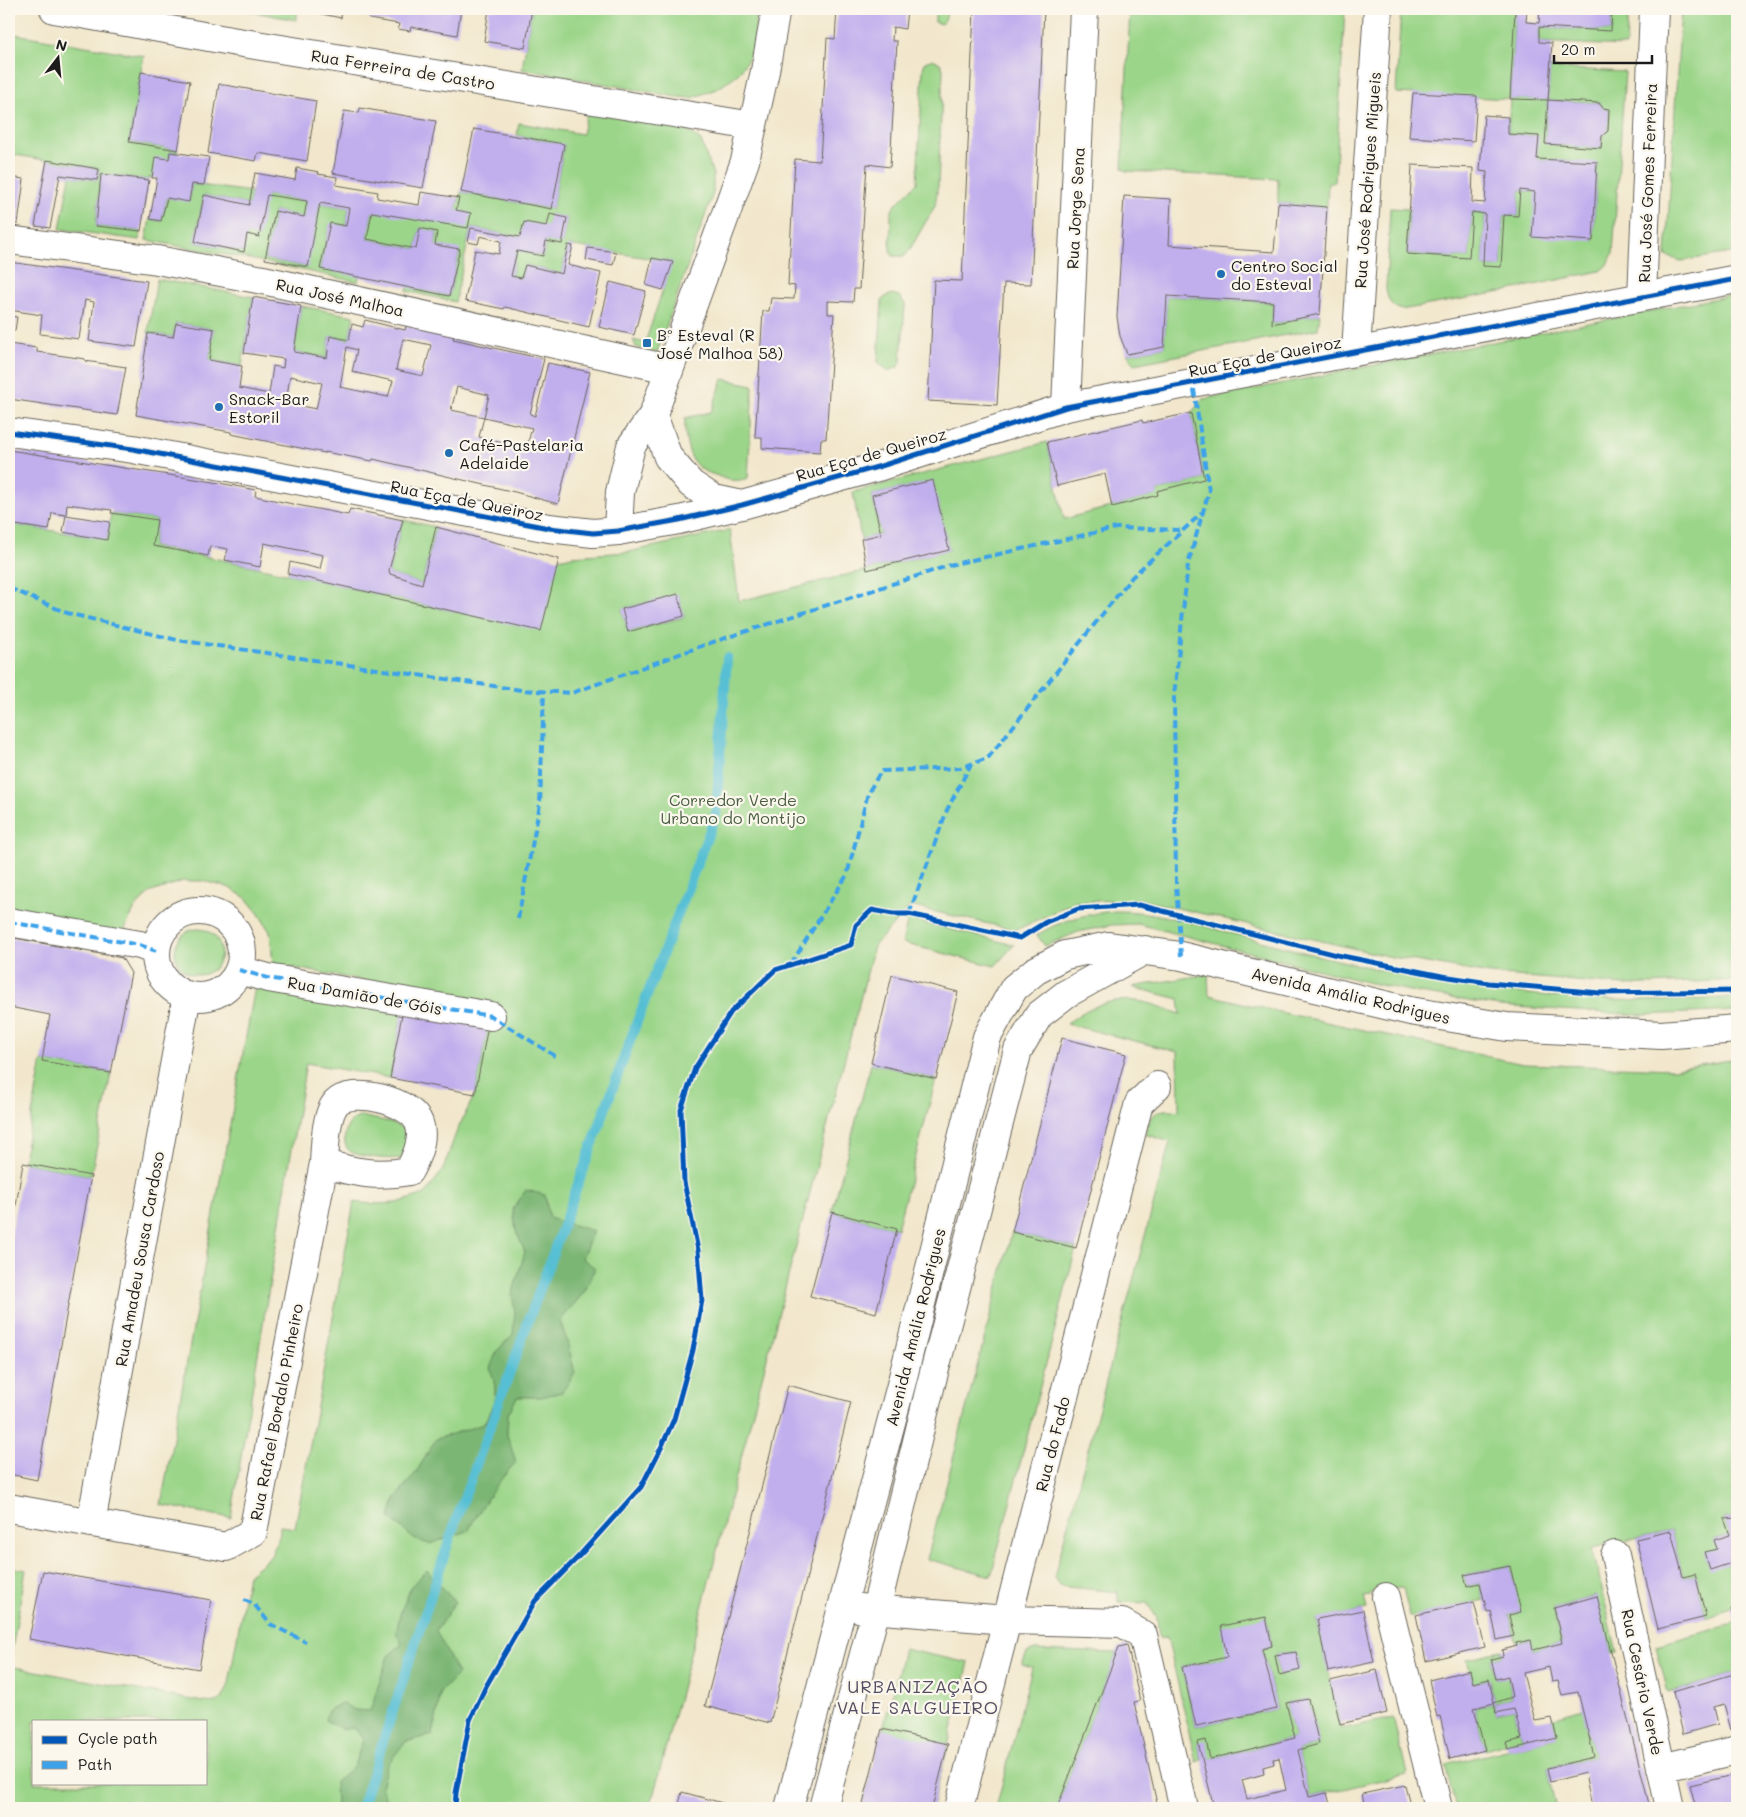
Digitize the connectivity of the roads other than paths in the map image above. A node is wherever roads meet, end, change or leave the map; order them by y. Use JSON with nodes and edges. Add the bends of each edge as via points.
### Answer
{"nodes":[{"id":1,"x":54,"y":9,"type":"edge"},
{"id":2,"x":776,"y":9,"type":"edge"},
{"id":3,"x":1084,"y":9,"type":"edge"},
{"id":4,"x":1378,"y":9,"type":"edge"},
{"id":5,"x":1654,"y":9,"type":"edge"},
{"id":6,"x":753,"y":126,"type":"junction"},
{"id":7,"x":9,"y":240,"type":"edge"},
{"id":8,"x":1737,"y":279,"type":"edge"},
{"id":9,"x":1642,"y":297,"type":"junction"},
{"id":10,"x":1356,"y":351,"type":"junction"},
{"id":11,"x":669,"y":369,"type":"junction"},
{"id":12,"x":1066,"y":407,"type":"junction"},
{"id":13,"x":653,"y":415,"type":"junction"},
{"id":14,"x":9,"y":432,"type":"edge"},
{"id":15,"x":742,"y":505,"type":"junction"},
{"id":16,"x":618,"y":531,"type":"junction"},
{"id":17,"x":9,"y":922,"type":"edge"},
{"id":18,"x":1145,"y":950,"type":"junction"},
{"id":19,"x":156,"y":951,"type":"junction"},
{"id":20,"x":239,"y":970,"type":"junction"},
{"id":21,"x":187,"y":995,"type":"junction"},
{"id":22,"x":491,"y":1016,"type":"dead end"},
{"id":23,"x":1737,"y":1029,"type":"edge"},
{"id":24,"x":1157,"y":1086,"type":"dead end"},
{"id":25,"x":324,"y":1163,"type":"dead end"},
{"id":26,"x":902,"y":1380,"type":"junction"},
{"id":27,"x":930,"y":1388,"type":"junction"},
{"id":28,"x":9,"y":1508,"type":"edge"},
{"id":29,"x":90,"y":1523,"type":"junction"},
{"id":30,"x":1616,"y":1555,"type":"dead end"},
{"id":31,"x":1386,"y":1597,"type":"dead end"},
{"id":32,"x":842,"y":1607,"type":"junction"},
{"id":33,"x":876,"y":1609,"type":"junction"},
{"id":34,"x":1006,"y":1620,"type":"junction"},
{"id":35,"x":1737,"y":1750,"type":"edge"},
{"id":36,"x":1662,"y":1768,"type":"junction"},
{"id":37,"x":792,"y":1798,"type":"edge"},
{"id":38,"x":825,"y":1802,"type":"edge"},
{"id":39,"x":959,"y":1808,"type":"edge"},
{"id":40,"x":1184,"y":1808,"type":"edge"},
{"id":41,"x":1438,"y":1808,"type":"edge"},
{"id":42,"x":1670,"y":1808,"type":"edge"}],
"edges":[{"from":1,"to":6,"type":"street","name":"Rua Ferreira de Castro"},
{"from":2,"to":6,"type":"street"},
{"from":3,"to":12,"type":"street","name":"Rua Jorge Sena"},
{"from":4,"to":10,"type":"street","name":"Rua José Rodrigues Migueis"},
{"from":5,"to":9,"type":"street","name":"Rua José Gomes Ferreira"},
{"from":6,"to":11,"type":"street","via":[[745,161]]},
{"from":7,"to":11,"type":"street","name":"Rua José Malhoa","via":[[158,260],[263,280]]},
{"from":8,"to":9,"type":"street","name":"Rua Eça de Queiroz"},
{"from":9,"to":10,"type":"street","name":"Rua Eça de Queiroz"},
{"from":10,"to":12,"type":"street","name":"Rua Eça de Queiroz"},
{"from":11,"to":13,"type":"street"},
{"from":12,"to":15,"type":"street","name":"Rua Eça de Queiroz","via":[[881,466]]},
{"from":13,"to":15,"type":"street","via":[[668,457],[690,484],[714,498]]},
{"from":13,"to":16,"type":"street","via":[[631,446],[620,492]]},
{"from":14,"to":16,"type":"street","name":"Rua Eça de Queiroz","via":[[133,449],[549,528],[592,533]]},
{"from":15,"to":16,"type":"street","name":"Rua Eça de Queiroz"},
{"from":17,"to":19,"type":"street","via":[[140,945]]},
{"from":18,"to":23,"type":"street","name":"Avenida Amália Rodrigues","via":[[1410,1011],[1507,1027],[1662,1035]]},
{"from":18,"to":26,"type":"street","name":"Avenida Amália Rodrigues","via":[[1109,946],[1065,956],[1035,971],[1014,988],[987,1037]]},
{"from":18,"to":27,"type":"street","name":"Avenida Amália Rodrigues","via":[[1066,994],[1039,1015],[1018,1050]]},
{"from":19,"to":20,"type":"street","via":[[159,937],[167,925],[179,916],[207,912],[221,917],[239,938],[242,951]]},
{"from":19,"to":21,"type":"street","via":[[157,965],[164,978]]},
{"from":20,"to":21,"type":"street","via":[[226,988],[214,994]]},
{"from":20,"to":22,"type":"street","name":"Rua Damião de Góis","via":[[268,978]]},
{"from":21,"to":29,"type":"street","name":"Rua Amadeu Sousa Cardoso"},
{"from":24,"to":34,"type":"street","name":"Rua do Fado","via":[[1139,1104]]},
{"from":25,"to":29,"type":"street","name":"Rua Rafael Bordalo Pinheiro","via":[[253,1532],[226,1547]]},
{"from":26,"to":27,"type":"street"},
{"from":26,"to":32,"type":"street","name":"Avenida Amália Rodrigues"},
{"from":27,"to":33,"type":"street","name":"Avenida Amália Rodrigues"},
{"from":28,"to":29,"type":"street","name":"Rua Rafael Bordalo Pinheiro"},
{"from":30,"to":36,"type":"street","name":"Rua Cesário Verde"},
{"from":31,"to":41,"type":"street"},
{"from":32,"to":33,"type":"street"},
{"from":32,"to":37,"type":"street","name":"Avenida Amália Rodrigues"},
{"from":33,"to":34,"type":"street"},
{"from":33,"to":38,"type":"street","name":"Avenida Amália Rodrigues"},
{"from":34,"to":39,"type":"street","name":"Rua do Fado"},
{"from":34,"to":40,"type":"street","via":[[1122,1624],[1143,1635]]},
{"from":35,"to":36,"type":"street"},
{"from":36,"to":42,"type":"street","name":"Rua Cesário Verde"},
{"from":37,"to":38,"type":"street"}]}
